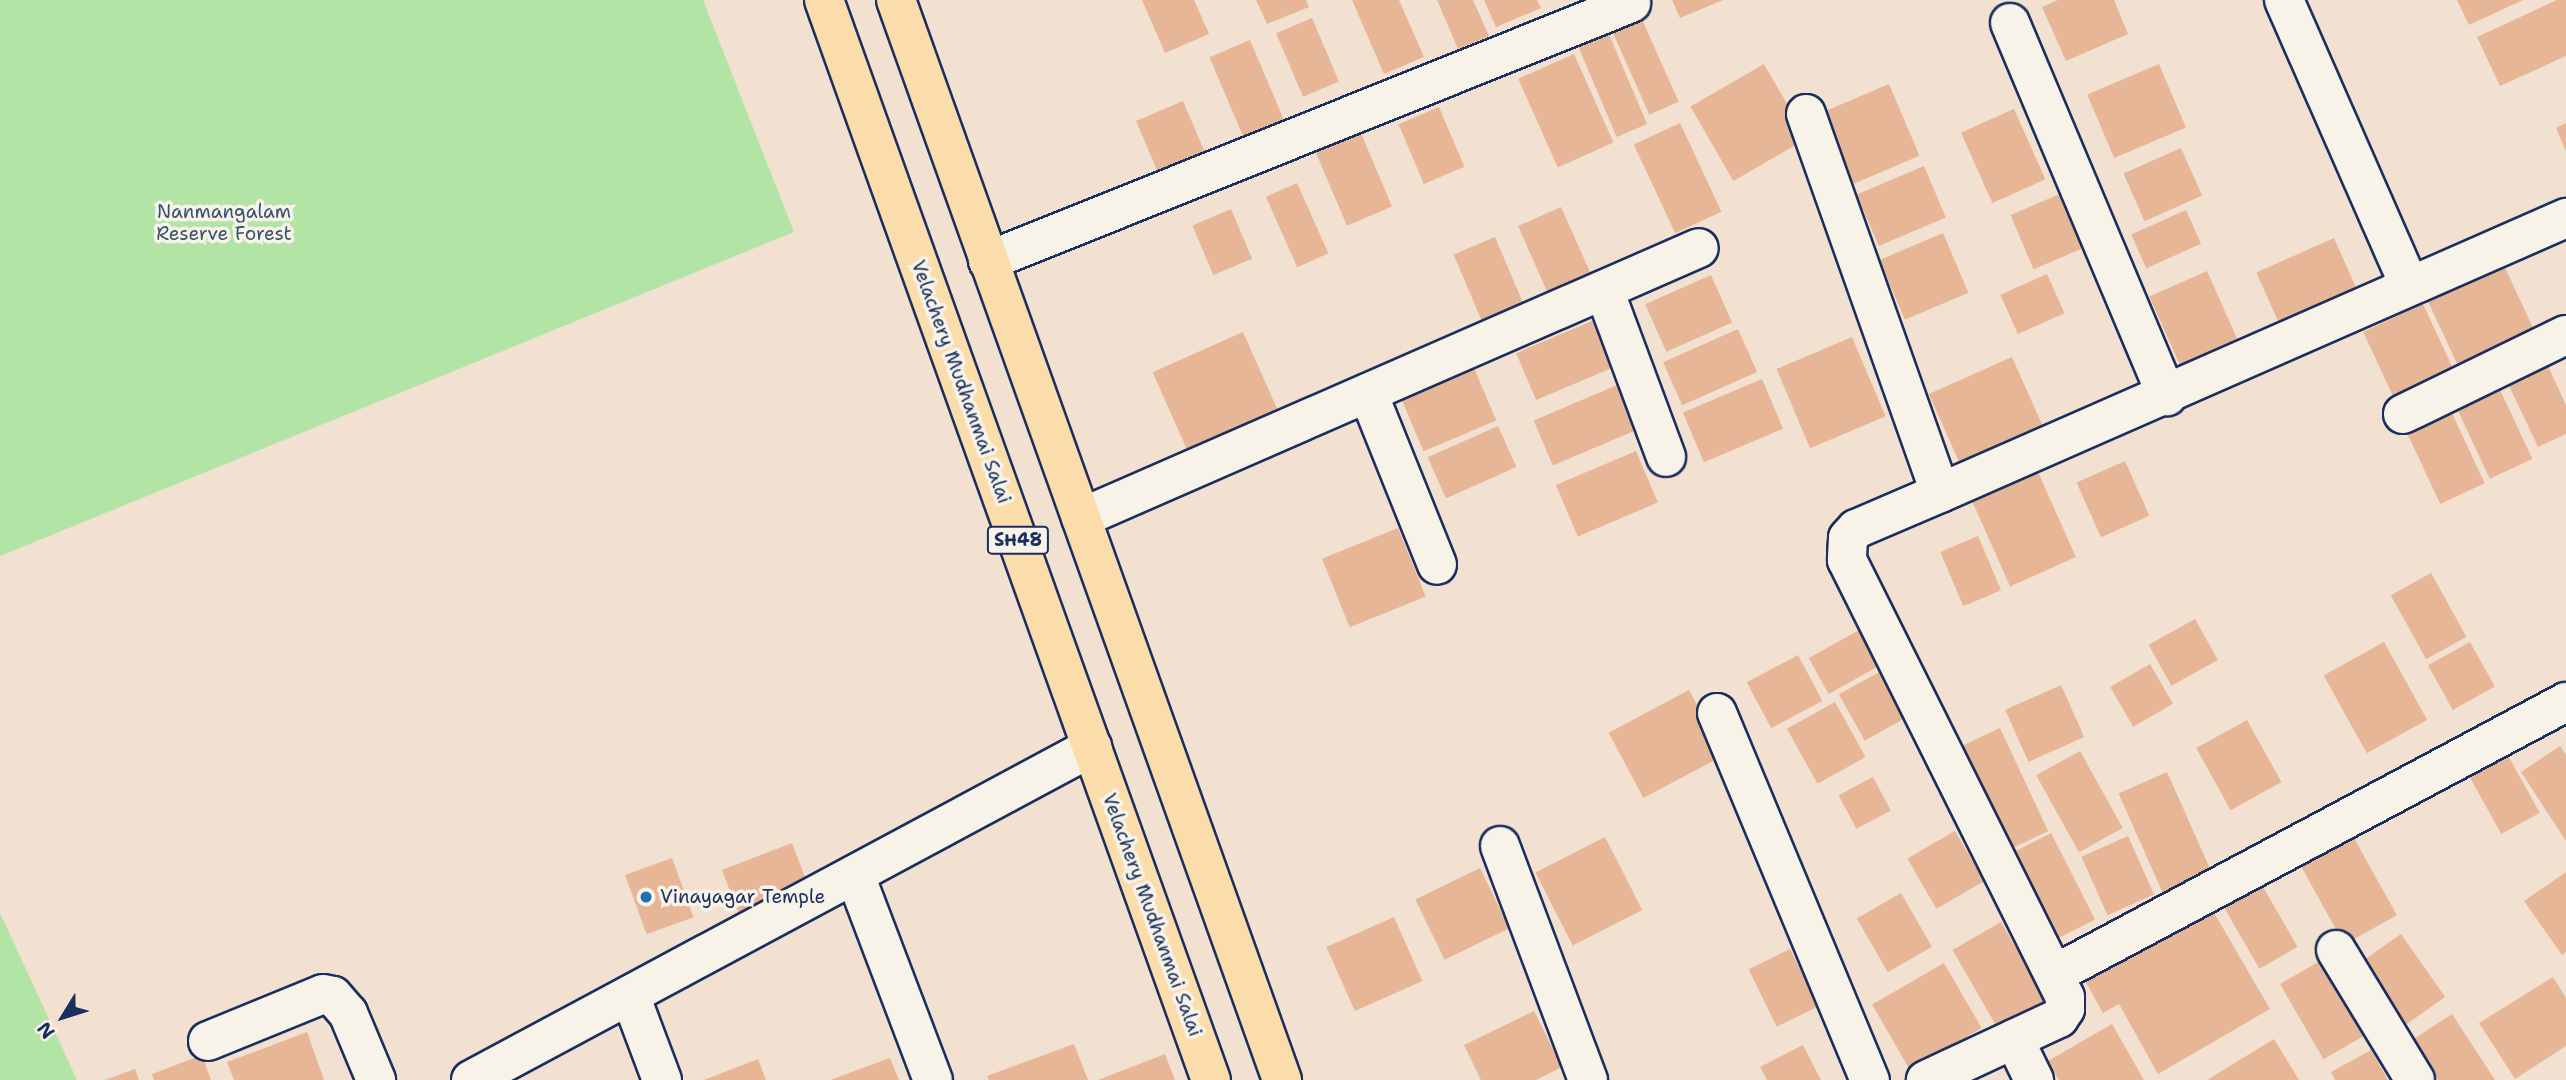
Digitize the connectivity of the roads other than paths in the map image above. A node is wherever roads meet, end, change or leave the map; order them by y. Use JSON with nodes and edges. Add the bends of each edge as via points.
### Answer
{"nodes":[{"id":1,"x":824,"y":0,"type":"edge"},
{"id":2,"x":2284,"y":0,"type":"edge"},
{"id":3,"x":902,"y":2,"type":"edge"},
{"id":4,"x":1631,"y":3,"type":"dead end"},
{"id":5,"x":2010,"y":23,"type":"dead end"},
{"id":6,"x":1806,"y":114,"type":"dead end"},
{"id":7,"x":2566,"y":218,"type":"edge"},
{"id":8,"x":1699,"y":248,"type":"dead end"},
{"id":9,"x":988,"y":261,"type":"junction"},
{"id":10,"x":2409,"y":285,"type":"junction"},
{"id":11,"x":1604,"y":290,"type":"junction"},
{"id":12,"x":2566,"y":335,"type":"edge"},
{"id":13,"x":1368,"y":393,"type":"junction"},
{"id":14,"x":2167,"y":396,"type":"junction"},
{"id":15,"x":2403,"y":414,"type":"dead end"},
{"id":16,"x":1666,"y":457,"type":"dead end"},
{"id":17,"x":1940,"y":493,"type":"junction"},
{"id":18,"x":1081,"y":518,"type":"junction"},
{"id":19,"x":1437,"y":565,"type":"dead end"},
{"id":20,"x":2566,"y":702,"type":"edge"},
{"id":21,"x":1717,"y":713,"type":"dead end"},
{"id":22,"x":1092,"y":747,"type":"junction"},
{"id":23,"x":1500,"y":846,"type":"dead end"},
{"id":24,"x":855,"y":875,"type":"junction"},
{"id":25,"x":2336,"y":950,"type":"dead end"},
{"id":26,"x":2054,"y":974,"type":"junction"},
{"id":27,"x":630,"y":995,"type":"junction"},
{"id":28,"x":2014,"y":1039,"type":"junction"},
{"id":29,"x":208,"y":1041,"type":"dead end"},
{"id":30,"x":376,"y":1080,"type":"edge"},
{"id":31,"x":471,"y":1080,"type":"edge"},
{"id":32,"x":662,"y":1080,"type":"edge"},
{"id":33,"x":933,"y":1080,"type":"edge"},
{"id":34,"x":1210,"y":1080,"type":"edge"},
{"id":35,"x":1282,"y":1080,"type":"edge"},
{"id":36,"x":1588,"y":1080,"type":"edge"},
{"id":37,"x":1870,"y":1080,"type":"edge"},
{"id":38,"x":1926,"y":1080,"type":"edge"},
{"id":39,"x":2034,"y":1080,"type":"edge"},
{"id":40,"x":2415,"y":1080,"type":"edge"}],
"edges":[{"from":1,"to":22,"type":"main road","name":"Velachery Mudhanmai Salai","number":"SH48"},
{"from":2,"to":10,"type":"street"},
{"from":3,"to":9,"type":"main road"},
{"from":4,"to":9,"type":"street"},
{"from":5,"to":14,"type":"street"},
{"from":6,"to":17,"type":"street"},
{"from":7,"to":10,"type":"street"},
{"from":8,"to":11,"type":"street"},
{"from":9,"to":18,"type":"main road"},
{"from":10,"to":14,"type":"street"},
{"from":11,"to":13,"type":"street"},
{"from":11,"to":16,"type":"street"},
{"from":12,"to":15,"type":"street"},
{"from":13,"to":18,"type":"street"},
{"from":13,"to":19,"type":"street"},
{"from":14,"to":17,"type":"street"},
{"from":17,"to":26,"type":"street","via":[[1856,529],[1848,538],[1847,560]]},
{"from":18,"to":35,"type":"main road"},
{"from":20,"to":26,"type":"street"},
{"from":21,"to":37,"type":"street"},
{"from":22,"to":24,"type":"street"},
{"from":22,"to":34,"type":"main road","name":"Velachery Mudhanmai Salai","number":"SH48"},
{"from":23,"to":36,"type":"street"},
{"from":24,"to":27,"type":"street"},
{"from":24,"to":33,"type":"street"},
{"from":25,"to":40,"type":"street"},
{"from":26,"to":28,"type":"street","via":[[2065,1009],[2059,1018]]},
{"from":27,"to":31,"type":"street"},
{"from":27,"to":32,"type":"street"},
{"from":28,"to":38,"type":"street"},
{"from":28,"to":39,"type":"street"},
{"from":29,"to":30,"type":"street","via":[[323,994],[333,996],[348,1013]]}]}
